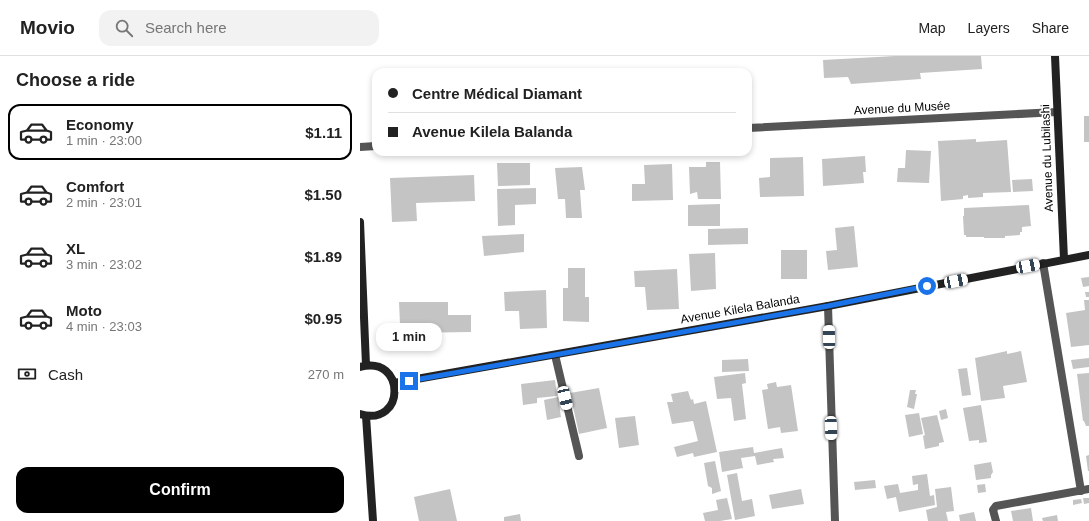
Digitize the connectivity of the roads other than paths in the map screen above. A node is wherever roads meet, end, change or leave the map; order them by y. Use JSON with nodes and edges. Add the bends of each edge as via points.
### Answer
{"nodes":[{"id":1,"x":1055,"y":56,"type":"edge"},
{"id":2,"x":1057,"y":112,"type":"junction"},
{"id":3,"x":752,"y":128,"type":"edge"},
{"id":4,"x":372,"y":146,"type":"edge"},
{"id":5,"x":360,"y":147,"type":"edge"},
{"id":6,"x":360,"y":222,"type":"edge"},
{"id":7,"x":360,"y":237,"type":"edge"},
{"id":8,"x":1089,"y":255,"type":"edge"},
{"id":9,"x":1064,"y":259,"type":"junction"},
{"id":10,"x":1043,"y":264,"type":"junction"},
{"id":11,"x":828,"y":306,"type":"junction"},
{"id":12,"x":555,"y":355,"type":"junction"},
{"id":13,"x":363,"y":366,"type":"edge"},
{"id":14,"x":394,"y":383,"type":"junction"},
{"id":15,"x":363,"y":415,"type":"edge"},
{"id":16,"x":579,"y":456,"type":"dead end"},
{"id":17,"x":1085,"y":490,"type":"edge"},
{"id":18,"x":373,"y":521,"type":"edge"},
{"id":19,"x":835,"y":521,"type":"edge"},
{"id":20,"x":996,"y":521,"type":"edge"}],
"edges":[{"from":1,"to":2,"type":"main road","name":"Avenue du Lubilashi"},
{"from":2,"to":3,"type":"street","name":"Avenue du Musée"},
{"from":2,"to":9,"type":"main road","name":"Avenue du Lubilashi"},
{"from":4,"to":5,"type":"street"},
{"from":6,"to":7,"type":"main road"},
{"from":7,"to":13,"type":"main road"},
{"from":8,"to":9,"type":"main road","name":"Avenue Kilela Balanda"},
{"from":9,"to":10,"type":"main road","name":"Avenue Kilela Balanda"},
{"from":10,"to":11,"type":"main road","name":"Avenue Kilela Balanda"},
{"from":10,"to":17,"type":"street"},
{"from":11,"to":12,"type":"main road","name":"Avenue Kilela Balanda"},
{"from":11,"to":19,"type":"street"},
{"from":12,"to":14,"type":"main road","name":"Avenue Kilela Balanda"},
{"from":12,"to":16,"type":"street"},
{"from":13,"to":14,"type":"main road","via":[[373,365],[386,371]]},
{"from":14,"to":15,"type":"main road","via":[[394,398],[387,410],[373,416]]},
{"from":15,"to":18,"type":"main road"},
{"from":17,"to":20,"type":"street","via":[[996,506],[993,510]]}]}
